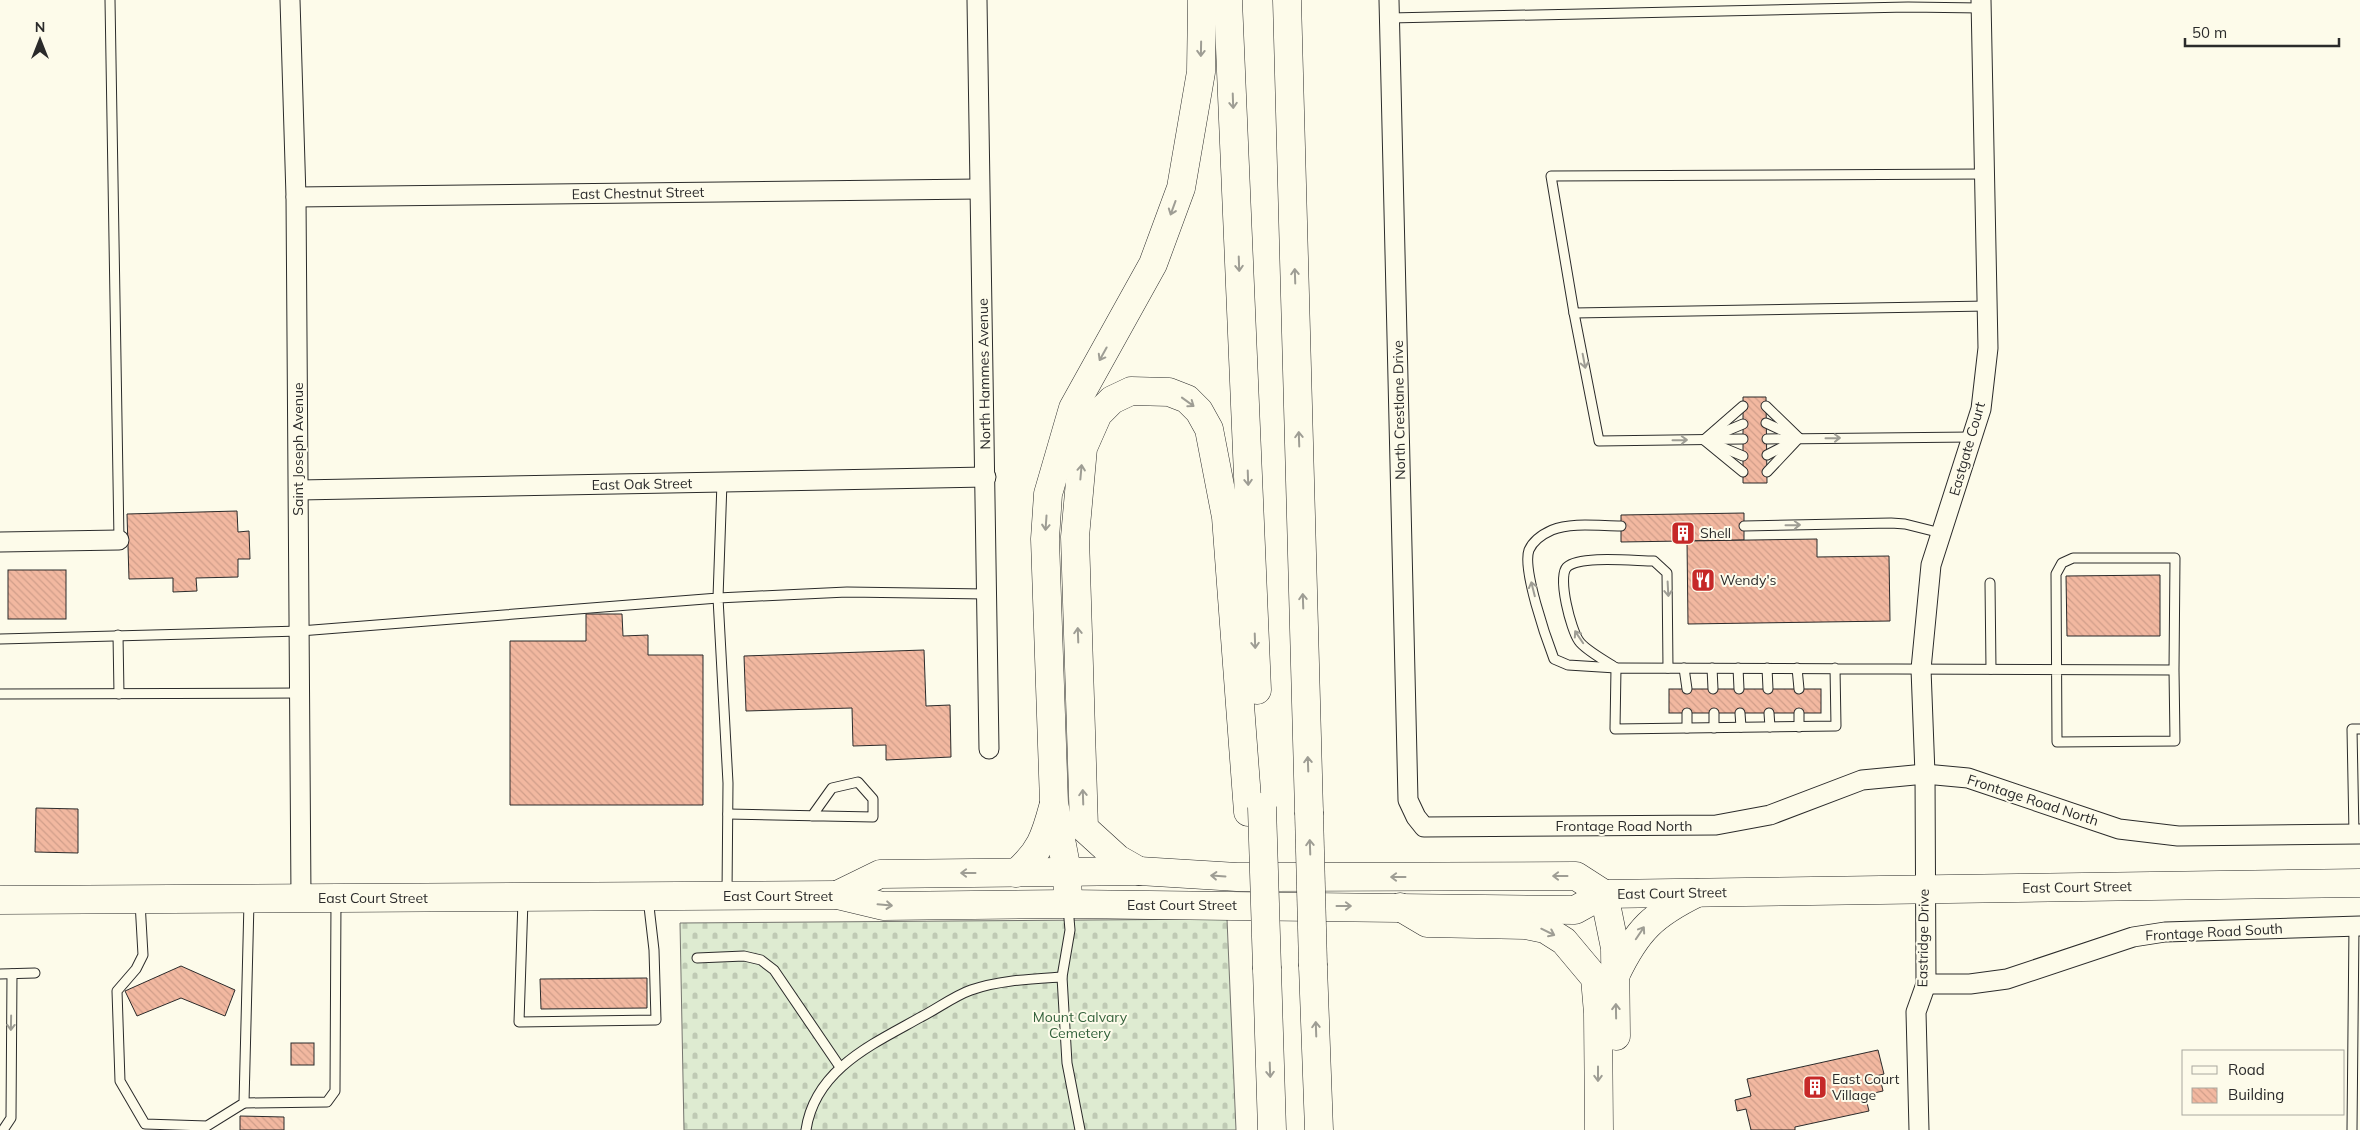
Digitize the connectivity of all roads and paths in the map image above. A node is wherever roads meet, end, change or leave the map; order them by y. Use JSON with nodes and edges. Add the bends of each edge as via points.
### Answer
{"nodes":[{"id":1,"x":110,"y":0,"type":"edge"},
{"id":2,"x":290,"y":0,"type":"edge"},
{"id":3,"x":977,"y":0,"type":"edge"},
{"id":4,"x":1202,"y":0,"type":"edge"},
{"id":5,"x":1228,"y":0,"type":"edge"},
{"id":6,"x":1287,"y":0,"type":"edge"},
{"id":7,"x":1981,"y":4,"type":"edge"},
{"id":8,"x":1389,"y":9,"type":"edge"},
{"id":9,"x":1985,"y":174,"type":"junction"},
{"id":10,"x":979,"y":189,"type":"junction"},
{"id":11,"x":296,"y":197,"type":"junction"},
{"id":12,"x":1988,"y":306,"type":"junction"},
{"id":13,"x":1574,"y":313,"type":"junction"},
{"id":14,"x":1743,"y":406,"type":"dead end"},
{"id":15,"x":1766,"y":406,"type":"dead end"},
{"id":16,"x":1766,"y":423,"type":"dead end"},
{"id":17,"x":1743,"y":424,"type":"dead end"},
{"id":18,"x":1972,"y":437,"type":"junction"},
{"id":19,"x":1799,"y":438,"type":"junction"},
{"id":20,"x":1743,"y":439,"type":"dead end"},
{"id":21,"x":1767,"y":439,"type":"dead end"},
{"id":22,"x":1704,"y":440,"type":"junction"},
{"id":23,"x":1767,"y":455,"type":"dead end"},
{"id":24,"x":1743,"y":456,"type":"dead end"},
{"id":25,"x":1743,"y":472,"type":"dead end"},
{"id":26,"x":1767,"y":472,"type":"dead end"},
{"id":27,"x":986,"y":477,"type":"junction"},
{"id":28,"x":722,"y":482,"type":"junction"},
{"id":29,"x":298,"y":490,"type":"junction"},
{"id":30,"x":1621,"y":526,"type":"dead end"},
{"id":31,"x":1744,"y":526,"type":"dead end"},
{"id":32,"x":1941,"y":533,"type":"junction"},
{"id":33,"x":119,"y":540,"type":"joint"},
{"id":34,"x":0,"y":542,"type":"edge"},
{"id":35,"x":1990,"y":583,"type":"dead end"},
{"id":36,"x":988,"y":594,"type":"junction"},
{"id":37,"x":718,"y":598,"type":"junction"},
{"id":38,"x":300,"y":631,"type":"junction"},
{"id":39,"x":118,"y":636,"type":"junction"},
{"id":40,"x":0,"y":639,"type":"edge"},
{"id":41,"x":1616,"y":668,"type":"junction"},
{"id":42,"x":1668,"y":668,"type":"junction"},
{"id":43,"x":1684,"y":668,"type":"junction"},
{"id":44,"x":1712,"y":668,"type":"junction"},
{"id":45,"x":1738,"y":668,"type":"junction"},
{"id":46,"x":1767,"y":668,"type":"junction"},
{"id":47,"x":1797,"y":668,"type":"junction"},
{"id":48,"x":1835,"y":668,"type":"junction"},
{"id":49,"x":1921,"y":669,"type":"junction"},
{"id":50,"x":1991,"y":669,"type":"junction"},
{"id":51,"x":2056,"y":670,"type":"junction"},
{"id":52,"x":2174,"y":670,"type":"junction"},
{"id":53,"x":1687,"y":689,"type":"dead end"},
{"id":54,"x":1713,"y":689,"type":"dead end"},
{"id":55,"x":1740,"y":689,"type":"dead end"},
{"id":56,"x":1768,"y":689,"type":"dead end"},
{"id":57,"x":1798,"y":689,"type":"dead end"},
{"id":58,"x":300,"y":693,"type":"junction"},
{"id":59,"x":0,"y":694,"type":"edge"},
{"id":60,"x":119,"y":694,"type":"junction"},
{"id":61,"x":1687,"y":713,"type":"dead end"},
{"id":62,"x":1714,"y":713,"type":"dead end"},
{"id":63,"x":1740,"y":713,"type":"dead end"},
{"id":64,"x":1769,"y":713,"type":"dead end"},
{"id":65,"x":1799,"y":713,"type":"dead end"},
{"id":66,"x":1741,"y":727,"type":"junction"},
{"id":67,"x":1770,"y":727,"type":"junction"},
{"id":68,"x":1799,"y":727,"type":"junction"},
{"id":69,"x":1687,"y":728,"type":"junction"},
{"id":70,"x":1714,"y":728,"type":"junction"},
{"id":71,"x":2360,"y":728,"type":"edge"},
{"id":72,"x":989,"y":748,"type":"dead end"},
{"id":73,"x":1925,"y":774,"type":"junction"},
{"id":74,"x":1054,"y":803,"type":"junction"},
{"id":75,"x":1255,"y":810,"type":"junction"},
{"id":76,"x":728,"y":814,"type":"junction"},
{"id":77,"x":812,"y":816,"type":"junction"},
{"id":78,"x":1416,"y":818,"type":"joint"},
{"id":79,"x":1084,"y":828,"type":"junction"},
{"id":80,"x":2357,"y":834,"type":"edge"},
{"id":81,"x":1067,"y":871,"type":"junction"},
{"id":82,"x":1139,"y":871,"type":"junction"},
{"id":83,"x":1016,"y":873,"type":"junction"},
{"id":84,"x":2360,"y":883,"type":"edge"},
{"id":85,"x":1924,"y":889,"type":"junction"},
{"id":86,"x":1697,"y":892,"type":"junction"},
{"id":87,"x":1604,"y":894,"type":"junction"},
{"id":88,"x":837,"y":895,"type":"junction"},
{"id":89,"x":648,"y":896,"type":"junction"},
{"id":90,"x":727,"y":896,"type":"junction"},
{"id":91,"x":523,"y":897,"type":"junction"},
{"id":92,"x":249,"y":898,"type":"junction"},
{"id":93,"x":301,"y":898,"type":"junction"},
{"id":94,"x":336,"y":898,"type":"junction"},
{"id":95,"x":140,"y":899,"type":"junction"},
{"id":96,"x":0,"y":900,"type":"edge"},
{"id":97,"x":1068,"y":904,"type":"junction"},
{"id":98,"x":1400,"y":907,"type":"junction"},
{"id":99,"x":2357,"y":926,"type":"edge"},
{"id":100,"x":697,"y":958,"type":"dead end"},
{"id":101,"x":35,"y":973,"type":"dead end"},
{"id":102,"x":0,"y":974,"type":"edge"},
{"id":103,"x":12,"y":974,"type":"junction"},
{"id":104,"x":1062,"y":976,"type":"junction"},
{"id":105,"x":1605,"y":976,"type":"junction"},
{"id":106,"x":2357,"y":980,"type":"edge"},
{"id":107,"x":1926,"y":984,"type":"junction"},
{"id":108,"x":1318,"y":1064,"type":"junction"},
{"id":109,"x":840,"y":1067,"type":"junction"},
{"id":110,"x":244,"y":1103,"type":"junction"},
{"id":111,"x":3,"y":1130,"type":"edge"},
{"id":112,"x":806,"y":1130,"type":"edge"},
{"id":113,"x":1080,"y":1130,"type":"edge"},
{"id":114,"x":1272,"y":1130,"type":"edge"},
{"id":115,"x":1319,"y":1130,"type":"edge"},
{"id":116,"x":1323,"y":1130,"type":"edge"},
{"id":117,"x":1599,"y":1130,"type":"edge"},
{"id":118,"x":1618,"y":1130,"type":"edge"},
{"id":119,"x":1919,"y":1130,"type":"edge"},
{"id":120,"x":2352,"y":1130,"type":"edge"}],
"edges":[{"from":1,"to":33,"type":"lane"},
{"from":2,"to":11,"type":"street","name":"Saint Joseph Avenue"},
{"from":3,"to":10,"type":"street","name":"North Hammes Avenue"},
{"from":4,"to":74,"type":"main road","one_way":true,"via":[[1201,72],[1181,188],[1153,264],[1073,408],[1048,494],[1045,540]]},
{"from":5,"to":75,"type":"main road","one_way":true},
{"from":108,"to":6,"type":"main road","one_way":true,"bridge":true},
{"from":7,"to":8,"type":"lane"},
{"from":7,"to":9,"type":"street","name":"Eastgate Court"},
{"from":8,"to":78,"type":"street","name":"North Crestlane Drive","via":[[1408,800]]},
{"from":9,"to":12,"type":"street","name":"Eastgate Court"},
{"from":9,"to":13,"type":"lane","via":[[1551,176]]},
{"from":10,"to":11,"type":"street","name":"East Chestnut Street"},
{"from":10,"to":27,"type":"street","name":"North Hammes Avenue"},
{"from":11,"to":29,"type":"street","name":"Saint Joseph Avenue"},
{"from":12,"to":13,"type":"lane"},
{"from":12,"to":18,"type":"street","name":"Eastgate Court","via":[[1981,408]]},
{"from":13,"to":22,"type":"lane","one_way":true,"via":[[1600,441]]},
{"from":14,"to":22,"type":"lane"},
{"from":15,"to":19,"type":"lane"},
{"from":16,"to":19,"type":"lane"},
{"from":17,"to":22,"type":"lane"},
{"from":19,"to":18,"type":"lane","one_way":true},
{"from":18,"to":32,"type":"street","name":"Eastgate Court"},
{"from":19,"to":21,"type":"lane"},
{"from":19,"to":23,"type":"lane"},
{"from":19,"to":26,"type":"lane"},
{"from":20,"to":22,"type":"lane"},
{"from":22,"to":24,"type":"lane"},
{"from":22,"to":25,"type":"lane"},
{"from":27,"to":28,"type":"street","name":"East Oak Street"},
{"from":27,"to":36,"type":"street","name":"North Hammes Avenue"},
{"from":28,"to":29,"type":"street","name":"East Oak Street"},
{"from":28,"to":37,"type":"lane"},
{"from":29,"to":38,"type":"street","name":"Saint Joseph Avenue"},
{"from":41,"to":30,"type":"lane","one_way":true,"via":[[1568,665],[1554,659],[1528,568],[1529,551],[1538,538],[1553,530],[1574,526]]},
{"from":31,"to":32,"type":"lane","one_way":true,"via":[[1891,523]]},
{"from":32,"to":49,"type":"street","name":"Eastgate Court","via":[[1931,565]]},
{"from":33,"to":34,"type":"street"},
{"from":35,"to":50,"type":"lane"},
{"from":36,"to":37,"type":"lane","via":[[847,592]]},
{"from":36,"to":72,"type":"street","name":"North Hammes Avenue"},
{"from":37,"to":38,"type":"lane"},
{"from":37,"to":76,"type":"lane"},
{"from":38,"to":39,"type":"lane"},
{"from":38,"to":58,"type":"street","name":"Saint Joseph Avenue"},
{"from":39,"to":40,"type":"lane"},
{"from":39,"to":60,"type":"lane"},
{"from":41,"to":42,"type":"lane"},
{"from":41,"to":42,"type":"lane","one_way":true,"via":[[1579,641],[1571,624],[1562,577],[1567,567],[1581,560],[1654,561],[1667,573]]},
{"from":41,"to":69,"type":"lane","via":[[1615,729]]},
{"from":42,"to":43,"type":"lane"},
{"from":43,"to":44,"type":"lane"},
{"from":43,"to":53,"type":"lane"},
{"from":44,"to":45,"type":"lane"},
{"from":44,"to":54,"type":"lane"},
{"from":45,"to":46,"type":"lane"},
{"from":45,"to":55,"type":"lane"},
{"from":46,"to":47,"type":"lane"},
{"from":46,"to":56,"type":"lane"},
{"from":47,"to":48,"type":"lane"},
{"from":47,"to":57,"type":"lane"},
{"from":48,"to":49,"type":"lane"},
{"from":48,"to":68,"type":"lane","via":[[1836,726]]},
{"from":49,"to":50,"type":"lane"},
{"from":49,"to":73,"type":"street","name":"Eastgate Court"},
{"from":50,"to":51,"type":"lane"},
{"from":51,"to":52,"type":"lane"},
{"from":51,"to":52,"type":"lane","via":[[2057,742],[2175,741]]},
{"from":51,"to":52,"type":"lane","via":[[2056,574],[2062,563],[2073,558],[2175,558]]},
{"from":58,"to":60,"type":"lane"},
{"from":58,"to":93,"type":"street","name":"Saint Joseph Avenue"},
{"from":59,"to":60,"type":"lane"},
{"from":61,"to":69,"type":"lane"},
{"from":62,"to":70,"type":"lane"},
{"from":63,"to":66,"type":"lane"},
{"from":64,"to":67,"type":"lane"},
{"from":65,"to":68,"type":"lane"},
{"from":66,"to":67,"type":"lane"},
{"from":66,"to":70,"type":"lane"},
{"from":67,"to":68,"type":"lane"},
{"from":69,"to":70,"type":"lane"},
{"from":71,"to":80,"type":"lane","via":[[2352,729]]},
{"from":73,"to":78,"type":"street","name":"Frontage Road North","via":[[1862,780],[1770,815],[1716,825],[1424,827]]},
{"from":73,"to":80,"type":"street","name":"Frontage Road North","via":[[1968,778],[2119,829],[2178,836]]},
{"from":73,"to":85,"type":"street","name":"Eastridge Drive"},
{"from":74,"to":81,"type":"main road"},
{"from":74,"to":83,"type":"main road","via":[[1046,835],[1038,850]]},
{"from":79,"to":75,"type":"main road","one_way":true,"via":[[1075,537],[1083,448],[1098,414],[1112,400],[1131,391],[1169,392],[1186,399],[1199,411],[1209,429],[1226,516]]},
{"from":75,"to":114,"type":"main road","one_way":true,"bridge":true,"via":[[1266,933]]},
{"from":76,"to":77,"type":"lane"},
{"from":76,"to":90,"type":"lane"},
{"from":77,"to":77,"type":"lane","via":[[873,818],[873,799],[858,782],[832,788]]},
{"from":79,"to":81,"type":"main road"},
{"from":79,"to":82,"type":"main road","via":[[1118,859]]},
{"from":81,"to":82,"type":"main road"},
{"from":81,"to":83,"type":"main road"},
{"from":81,"to":97,"type":"main road"},
{"from":87,"to":82,"type":"main road","one_way":true,"via":[[1576,876],[1237,877]]},
{"from":83,"to":88,"type":"main road","one_way":true,"via":[[880,874]]},
{"from":84,"to":85,"type":"main road","name":"East Court Street"},
{"from":85,"to":86,"type":"main road","name":"East Court Street"},
{"from":85,"to":107,"type":"street","name":"Eastridge Drive"},
{"from":86,"to":87,"type":"main road","name":"East Court Street"},
{"from":105,"to":86,"type":"main road","one_way":true,"via":[[1624,956],[1645,925],[1667,908]]},
{"from":87,"to":98,"type":"main road","name":"East Court Street","via":[[1575,910]]},
{"from":87,"to":105,"type":"main road","via":[[1615,948]]},
{"from":88,"to":90,"type":"main road","name":"East Court Street"},
{"from":88,"to":97,"type":"main road","name":"East Court Street","one_way":true,"via":[[883,906]]},
{"from":89,"to":90,"type":"main road","name":"East Court Street"},
{"from":89,"to":91,"type":"main road","name":"East Court Street"},
{"from":89,"to":91,"type":"lane","via":[[654,950],[656,1020],[519,1022]]},
{"from":91,"to":94,"type":"main road","name":"East Court Street"},
{"from":92,"to":93,"type":"main road","name":"East Court Street"},
{"from":92,"to":95,"type":"main road","name":"East Court Street"},
{"from":92,"to":110,"type":"lane"},
{"from":93,"to":94,"type":"main road","name":"East Court Street"},
{"from":94,"to":110,"type":"lane","via":[[334,1091],[327,1102]]},
{"from":95,"to":96,"type":"main road","name":"East Court Street"},
{"from":95,"to":110,"type":"lane","via":[[143,955],[136,969],[116,990],[120,1081],[145,1124],[207,1126]]},
{"from":97,"to":98,"type":"main road","name":"East Court Street","one_way":true},
{"from":97,"to":104,"type":"lane","via":[[1070,930]]},
{"from":98,"to":105,"type":"main road","one_way":true,"via":[[1427,923],[1525,925],[1544,929],[1564,940]]},
{"from":99,"to":106,"type":"lane"},
{"from":99,"to":107,"type":"street","name":"Frontage Road South","via":[[2165,932],[2133,937],[2008,979],[1970,984]]},
{"from":100,"to":109,"type":"lane","via":[[744,956],[761,960],[774,970]]},
{"from":101,"to":103,"type":"lane"},
{"from":102,"to":103,"type":"lane"},
{"from":103,"to":111,"type":"lane","one_way":true,"via":[[10,1118]]},
{"from":104,"to":109,"type":"lane","via":[[999,983],[970,990]]},
{"from":104,"to":113,"type":"lane","via":[[1066,1063]]},
{"from":105,"to":117,"type":"main road","one_way":true,"via":[[1598,1013]]},
{"from":118,"to":105,"type":"main road","one_way":true},
{"from":106,"to":120,"type":"lane"},
{"from":107,"to":119,"type":"street","name":"Eastridge Drive","via":[[1916,1012]]},
{"from":108,"to":115,"type":"main road"},
{"from":108,"to":116,"type":"main road"},
{"from":109,"to":112,"type":"lane","via":[[815,1101]]}]}
